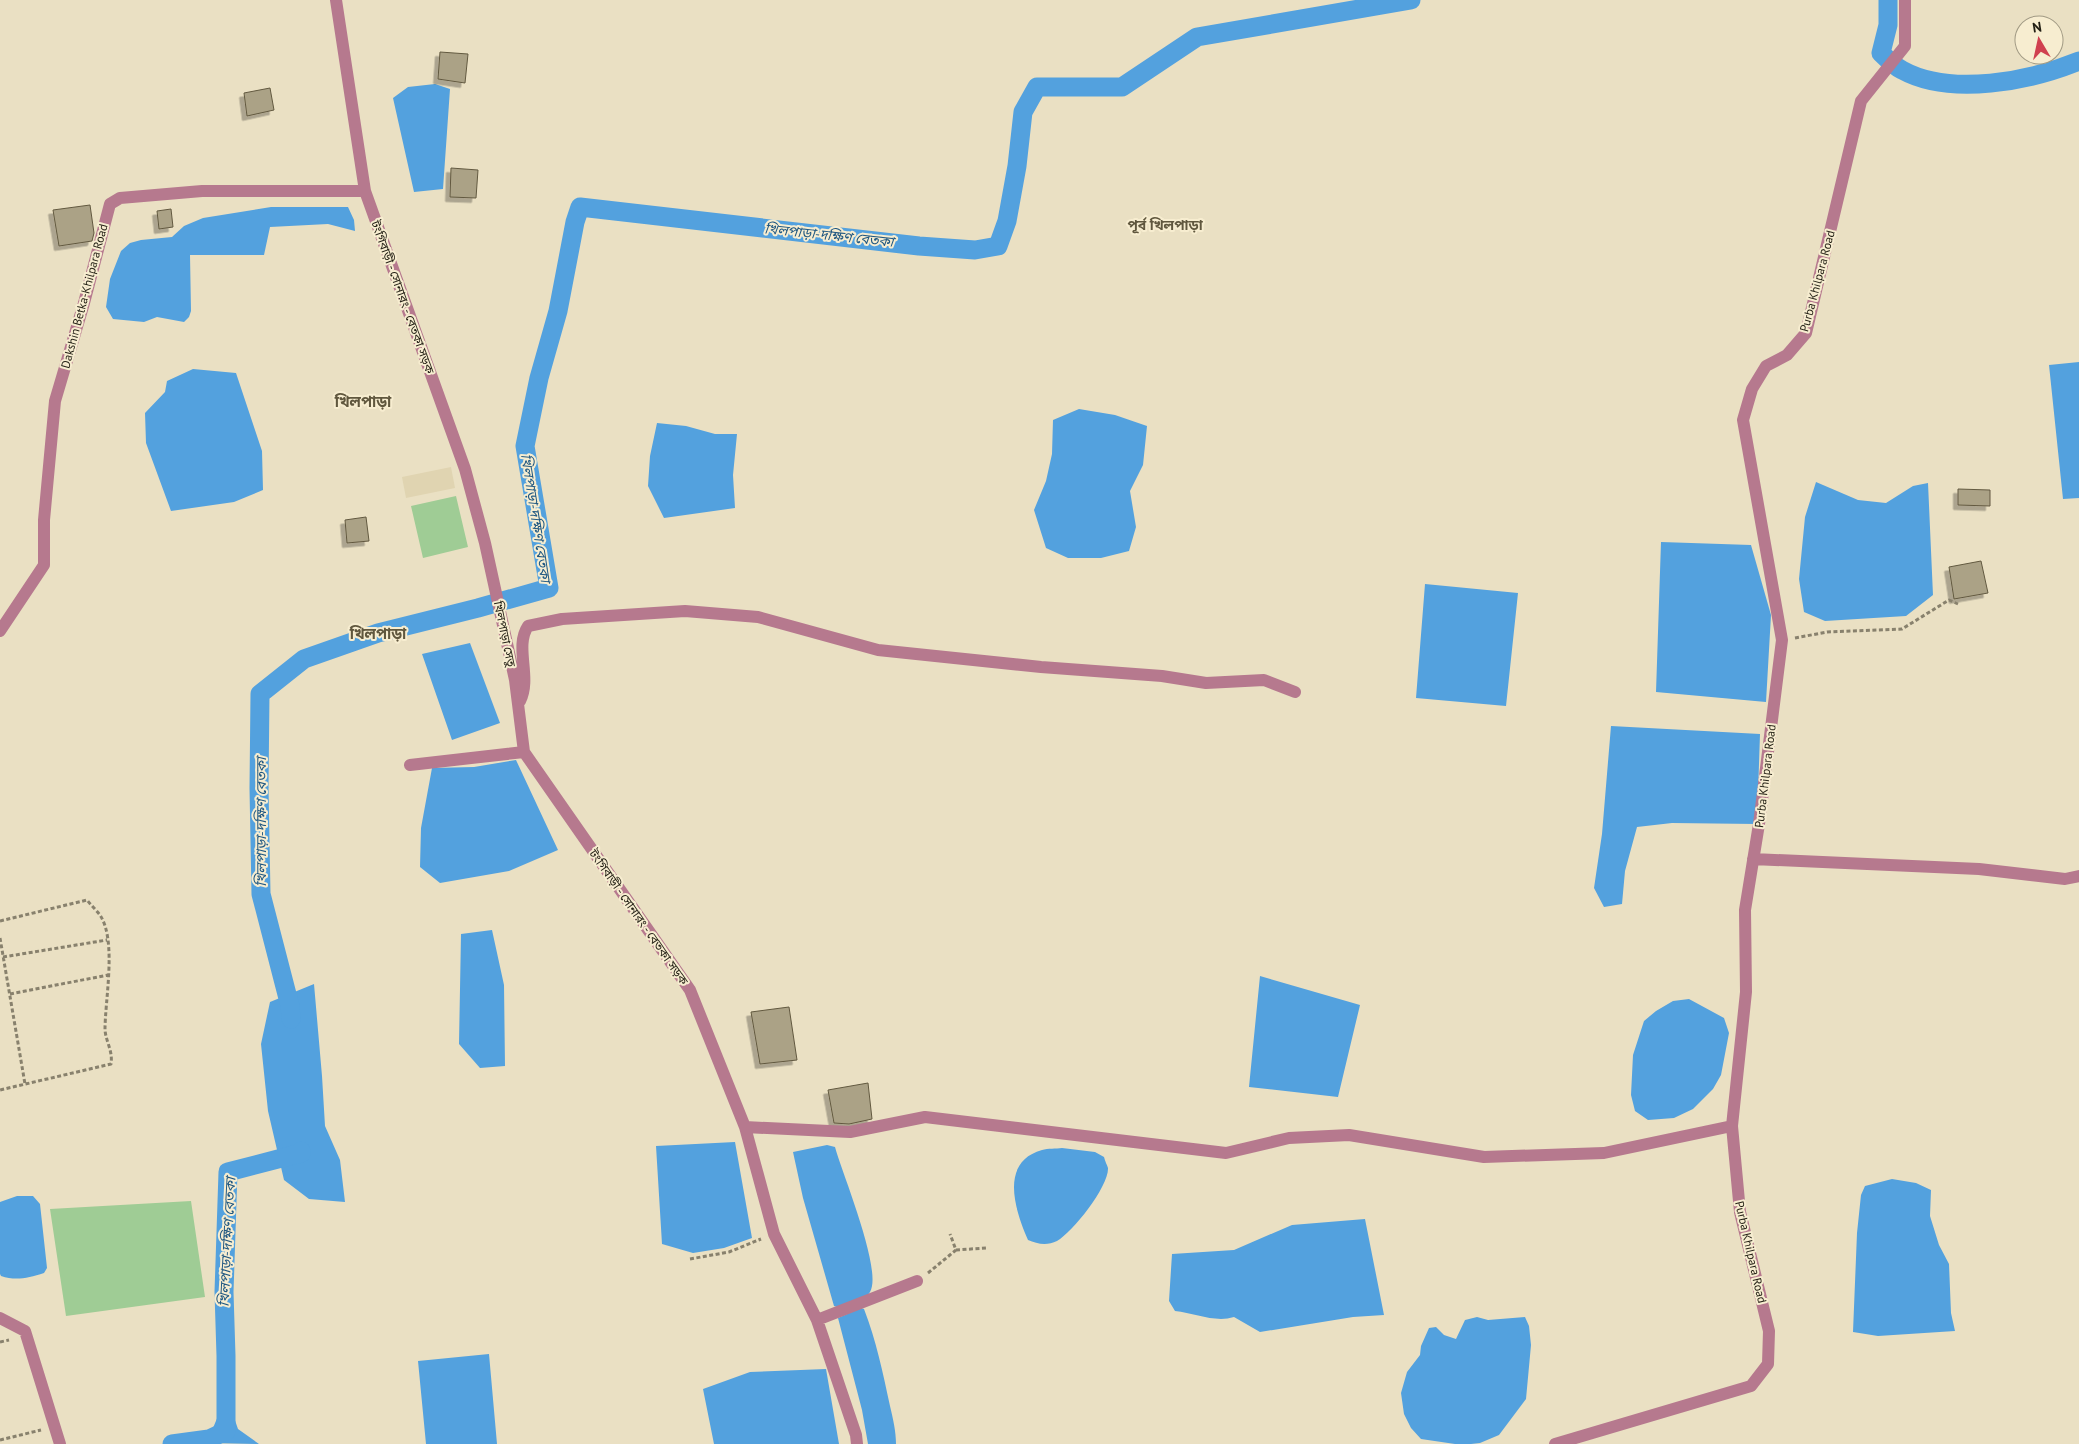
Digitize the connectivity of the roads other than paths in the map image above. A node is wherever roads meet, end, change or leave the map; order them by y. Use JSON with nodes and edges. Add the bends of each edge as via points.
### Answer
{"nodes":[{"id":1,"x":336,"y":0,"type":"edge"},
{"id":2,"x":1905,"y":0,"type":"edge"},
{"id":3,"x":365,"y":191,"type":"junction"},
{"id":4,"x":495,"y":587,"type":"joint"},
{"id":5,"x":0,"y":631,"type":"edge"},
{"id":6,"x":515,"y":680,"type":"joint"},
{"id":7,"x":1295,"y":692,"type":"dead end"},
{"id":8,"x":518,"y":705,"type":"junction"},
{"id":9,"x":524,"y":752,"type":"junction"},
{"id":10,"x":410,"y":765,"type":"dead end"},
{"id":11,"x":1753,"y":859,"type":"junction"},
{"id":12,"x":2079,"y":876,"type":"edge"},
{"id":13,"x":1732,"y":1126,"type":"junction"},
{"id":14,"x":745,"y":1127,"type":"junction"},
{"id":15,"x":917,"y":1282,"type":"road end"},
{"id":16,"x":0,"y":1318,"type":"edge"},
{"id":17,"x":817,"y":1320,"type":"junction"},
{"id":18,"x":60,"y":1444,"type":"edge"},
{"id":19,"x":857,"y":1444,"type":"edge"},
{"id":20,"x":1555,"y":1444,"type":"edge"}],
"edges":[{"from":1,"to":3,"type":"street","name":"টংগিবাড়ী - সোনারং - বেতকা সড়ক"},
{"from":2,"to":11,"type":"street","name":"Purba Khilpara Road","via":[[1905,46],[1861,101],[1806,333],[1787,355],[1766,366],[1752,388],[1743,420],[1782,640]]},
{"from":3,"to":4,"type":"street","name":"টংগিবাড়ী - সোনারং - বেতকা সড়ক","via":[[464,469]]},
{"from":3,"to":5,"type":"street","name":"Dakshin Betka-Khilpara Road","via":[[202,191],[120,198],[110,204],[54,401],[44,520],[44,565]]},
{"from":4,"to":6,"type":"street","name":"খিলপাড়া সেতু"},
{"from":6,"to":8,"type":"street","name":"টংগিবাড়ী - সোনারং - বেতকা সড়ক"},
{"from":7,"to":8,"type":"street","via":[[1264,680],[1206,683],[1162,676],[878,650],[758,617],[685,611],[562,619],[528,626],[522,634],[524,687]]},
{"from":8,"to":9,"type":"street","name":"টংগিবাড়ী - সোনারং - বেতকা সড়ক"},
{"from":9,"to":10,"type":"street"},
{"from":9,"to":14,"type":"street","name":"টংগিবাড়ী - সোনারং - বেতকা সড়ক","via":[[690,990]]},
{"from":11,"to":12,"type":"street","via":[[1979,869],[2065,879]]},
{"from":11,"to":13,"type":"street","name":"Purba Khilpara Road","via":[[1745,910],[1746,992]]},
{"from":13,"to":14,"type":"street","via":[[1604,1153],[1484,1157],[1349,1135],[1289,1138],[1226,1153],[925,1117],[850,1132]]},
{"from":13,"to":20,"type":"street","name":"Purba Khilpara Road","via":[[1740,1212],[1769,1331],[1768,1364],[1751,1386]]},
{"from":14,"to":17,"type":"street","name":"টংগিবাড়ী - সোনারং - বেতকা সড়ক","via":[[774,1234]]},
{"from":15,"to":17,"type":"street"},
{"from":16,"to":18,"type":"street","via":[[25,1331]]},
{"from":17,"to":19,"type":"street","name":"টংগিবাড়ী - সোনারং - বেতকা সড়ক"}]}
